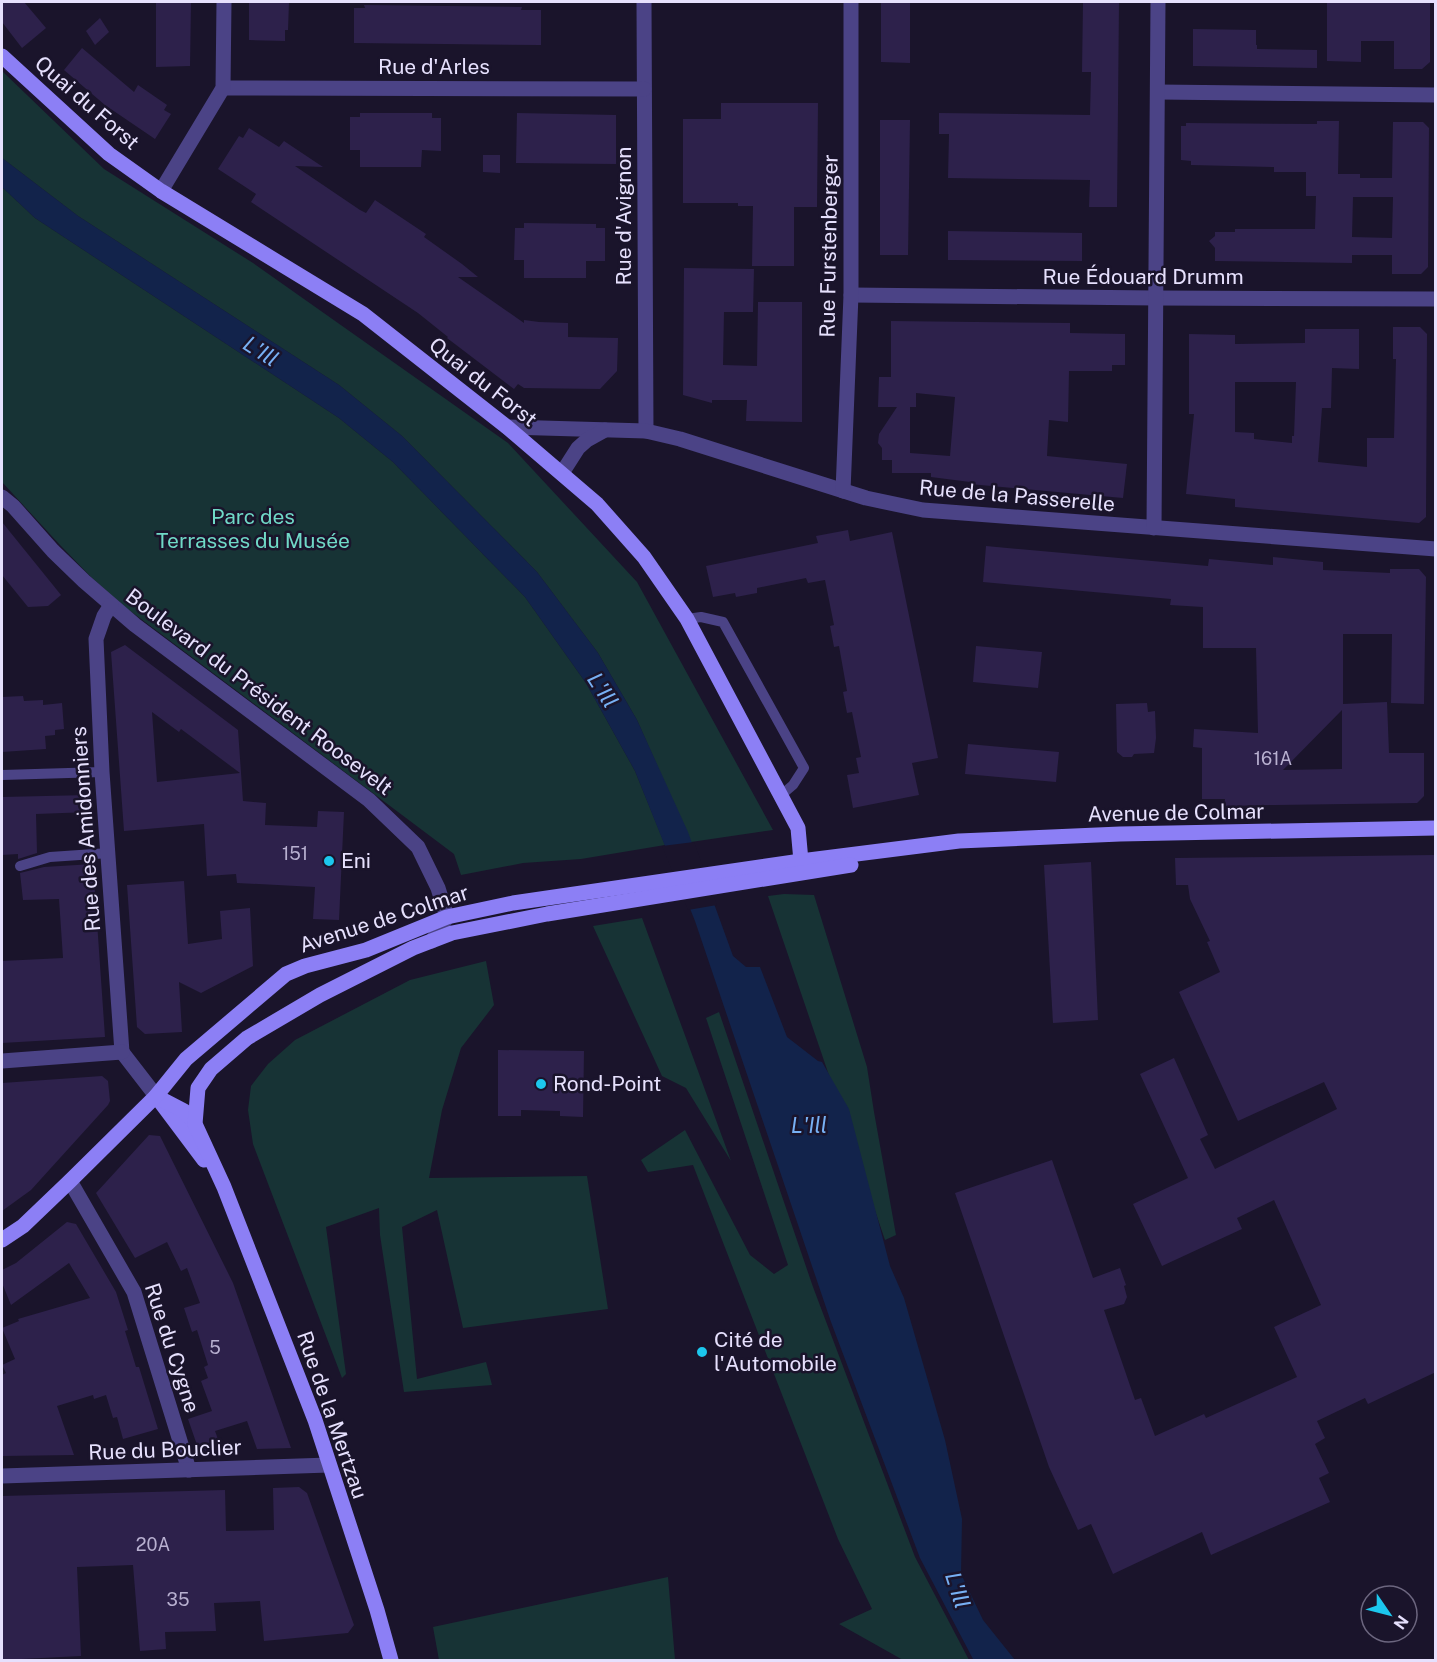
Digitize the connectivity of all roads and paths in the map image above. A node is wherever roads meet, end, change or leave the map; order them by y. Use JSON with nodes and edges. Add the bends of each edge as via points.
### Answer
{"nodes":[{"id":1,"x":224,"y":2,"type":"edge"},
{"id":2,"x":645,"y":2,"type":"edge"},
{"id":3,"x":851,"y":2,"type":"edge"},
{"id":4,"x":1158,"y":2,"type":"edge"},
{"id":5,"x":2,"y":56,"type":"edge"},
{"id":6,"x":223,"y":88,"type":"junction"},
{"id":7,"x":644,"y":88,"type":"junction"},
{"id":8,"x":1158,"y":92,"type":"junction"},
{"id":9,"x":1436,"y":95,"type":"edge"},
{"id":10,"x":161,"y":191,"type":"junction"},
{"id":11,"x":851,"y":295,"type":"junction"},
{"id":12,"x":1156,"y":298,"type":"junction"},
{"id":13,"x":1436,"y":299,"type":"edge"},
{"id":14,"x":507,"y":427,"type":"junction"},
{"id":15,"x":606,"y":429,"type":"junction"},
{"id":16,"x":646,"y":431,"type":"junction"},
{"id":17,"x":562,"y":473,"type":"junction"},
{"id":18,"x":843,"y":490,"type":"junction"},
{"id":19,"x":2,"y":497,"type":"edge"},
{"id":20,"x":1154,"y":528,"type":"junction"},
{"id":21,"x":1436,"y":549,"type":"edge"},
{"id":22,"x":111,"y":605,"type":"junction"},
{"id":23,"x":687,"y":619,"type":"junction"},
{"id":24,"x":102,"y":772,"type":"junction"},
{"id":25,"x":2,"y":775,"type":"edge"},
{"id":26,"x":780,"y":796,"type":"junction"},
{"id":27,"x":1436,"y":828,"type":"edge"},
{"id":28,"x":109,"y":853,"type":"junction"},
{"id":29,"x":20,"y":866,"type":"dead end"},
{"id":30,"x":800,"y":867,"type":"junction"},
{"id":31,"x":779,"y":870,"type":"junction"},
{"id":32,"x":588,"y":900,"type":"junction"},
{"id":33,"x":447,"y":917,"type":"junction"},
{"id":34,"x":432,"y":940,"type":"junction"},
{"id":35,"x":122,"y":1052,"type":"junction"},
{"id":36,"x":2,"y":1061,"type":"edge"},
{"id":37,"x":211,"y":1069,"type":"joint"},
{"id":38,"x":198,"y":1089,"type":"junction"},
{"id":39,"x":156,"y":1096,"type":"junction"},
{"id":40,"x":195,"y":1124,"type":"junction"},
{"id":41,"x":70,"y":1181,"type":"junction"},
{"id":42,"x":224,"y":1186,"type":"junction"},
{"id":43,"x":2,"y":1240,"type":"edge"},
{"id":44,"x":329,"y":1466,"type":"junction"},
{"id":45,"x":189,"y":1470,"type":"junction"},
{"id":46,"x":2,"y":1476,"type":"edge"},
{"id":47,"x":392,"y":1660,"type":"edge"}],
"edges":[{"from":1,"to":6,"type":"street"},
{"from":2,"to":7,"type":"street","name":"Rue d'Avignon"},
{"from":3,"to":11,"type":"street","name":"Rue Furstenberger"},
{"from":4,"to":8,"type":"street"},
{"from":5,"to":10,"type":"main road","name":"Quai du Forst","via":[[109,154]]},
{"from":6,"to":7,"type":"street","name":"Rue d'Arles"},
{"from":6,"to":10,"type":"street"},
{"from":7,"to":16,"type":"street","name":"Rue d'Avignon"},
{"from":8,"to":9,"type":"street"},
{"from":8,"to":12,"type":"street"},
{"from":10,"to":14,"type":"main road","name":"Quai du Forst","via":[[363,314]]},
{"from":11,"to":12,"type":"street","name":"Rue Édouard Drumm"},
{"from":11,"to":18,"type":"street","name":"Rue Furstenberger"},
{"from":12,"to":13,"type":"street","name":"Rue Édouard Drumm"},
{"from":12,"to":20,"type":"street"},
{"from":14,"to":15,"type":"street","name":"Rue de la Passerelle"},
{"from":14,"to":17,"type":"main road","name":"Quai du Forst"},
{"from":15,"to":16,"type":"street","name":"Rue de la Passerelle"},
{"from":15,"to":17,"type":"street","via":[[578,448]]},
{"from":16,"to":18,"type":"street","name":"Rue de la Passerelle"},
{"from":17,"to":23,"type":"main road","name":"Quai du Forst","via":[[597,504],[644,557]]},
{"from":18,"to":20,"type":"street","name":"Rue de la Passerelle","via":[[922,510]]},
{"from":19,"to":22,"type":"street","name":"Boulevard du Président Roosevelt"},
{"from":20,"to":21,"type":"street","name":"Rue de la Passerelle"},
{"from":22,"to":24,"type":"street","name":"Rue des Amidonniers","via":[[96,639]]},
{"from":22,"to":33,"type":"street","name":"Boulevard du Président Roosevelt","via":[[369,800],[418,847]]},
{"from":23,"to":26,"type":"main road","name":"Quai du Forst"},
{"from":23,"to":26,"type":"lane","via":[[701,617],[723,622],[804,768]]},
{"from":24,"to":25,"type":"lane"},
{"from":24,"to":28,"type":"street","name":"Rue des Amidonniers"},
{"from":26,"to":30,"type":"main road","name":"Quai du Forst","via":[[798,828]]},
{"from":27,"to":30,"type":"main road","name":"Avenue de Colmar","via":[[958,841]]},
{"from":28,"to":29,"type":"lane","via":[[50,857]]},
{"from":28,"to":35,"type":"street","name":"Rue des Amidonniers"},
{"from":30,"to":31,"type":"main road","name":"Avenue de Colmar"},
{"from":31,"to":32,"type":"main road","name":"Avenue de Colmar"},
{"from":31,"to":32,"type":"main road","name":"Avenue de Colmar","via":[[641,885]]},
{"from":32,"to":33,"type":"main road","name":"Avenue de Colmar","via":[[513,903]]},
{"from":32,"to":34,"type":"main road","name":"Avenue de Colmar","via":[[547,914]]},
{"from":33,"to":34,"type":"street"},
{"from":33,"to":39,"type":"main road","name":"Avenue de Colmar","via":[[366,950],[286,974],[186,1059]]},
{"from":34,"to":37,"type":"main road","name":"Avenue de Colmar","via":[[320,995],[247,1038]]},
{"from":35,"to":36,"type":"street"},
{"from":35,"to":39,"type":"street","name":"Rue de la Mertzau"},
{"from":37,"to":38,"type":"main road","name":"Rue de la Mertzau"},
{"from":38,"to":39,"type":"main road","via":[[172,1099]]},
{"from":38,"to":40,"type":"main road","name":"Rue de la Mertzau"},
{"from":39,"to":40,"type":"main road","via":[[184,1111]]},
{"from":39,"to":41,"type":"main road","name":"Avenue de Colmar"},
{"from":39,"to":42,"type":"main road","name":"Rue de la Mertzau"},
{"from":40,"to":42,"type":"main road","name":"Rue de la Mertzau"},
{"from":41,"to":43,"type":"main road","name":"Avenue de Colmar","via":[[23,1226]]},
{"from":41,"to":45,"type":"street","name":"Rue du Cygne","via":[[134,1292]]},
{"from":42,"to":44,"type":"main road","name":"Rue de la Mertzau","via":[[315,1420]]},
{"from":44,"to":45,"type":"street","name":"Rue du Bouclier"},
{"from":44,"to":47,"type":"main road","name":"Rue de la Mertzau"},
{"from":45,"to":46,"type":"street","name":"Rue du Bouclier"}]}
